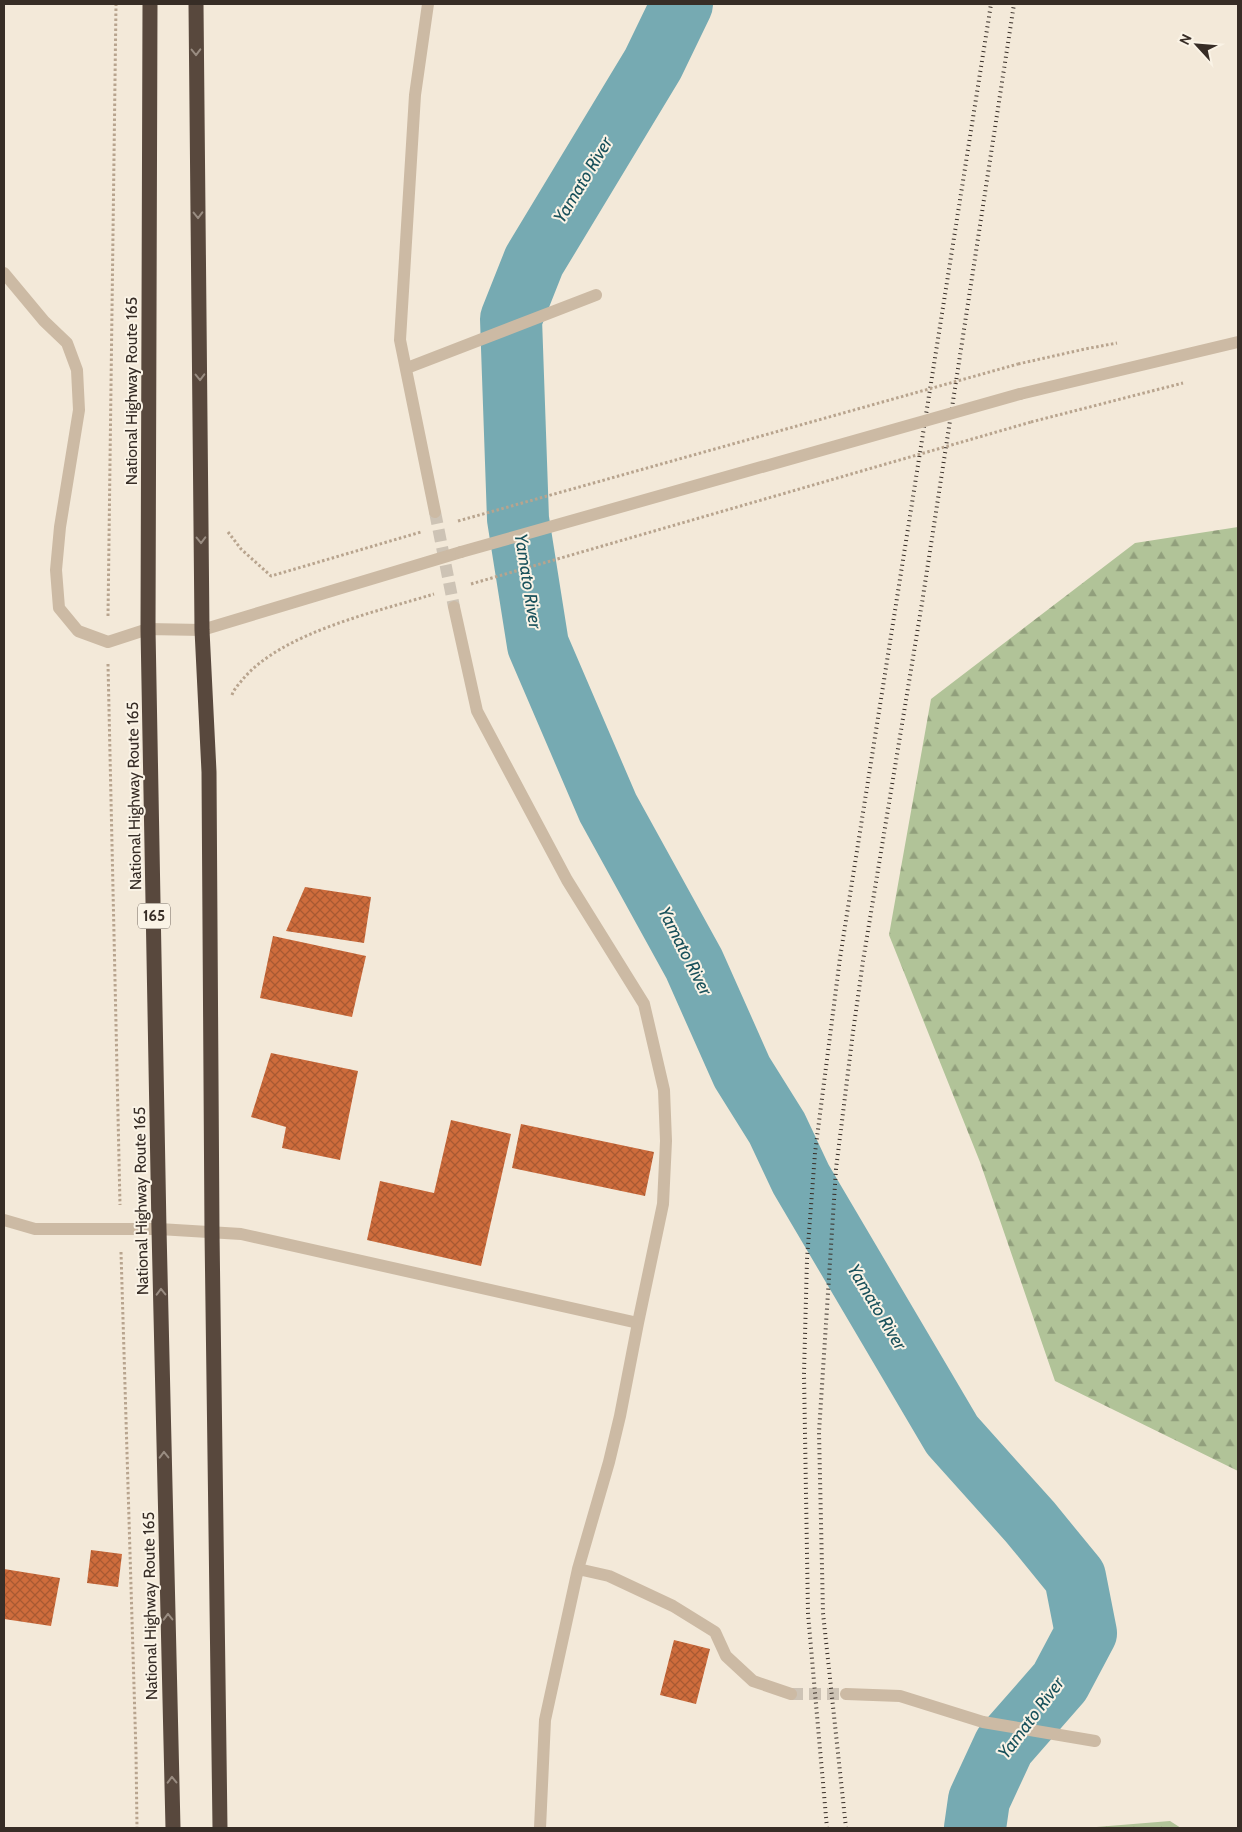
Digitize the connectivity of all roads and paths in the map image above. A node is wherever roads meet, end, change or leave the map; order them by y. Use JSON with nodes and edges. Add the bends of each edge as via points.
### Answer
{"nodes":[{"id":1,"x":116,"y":4,"type":"edge"},
{"id":2,"x":150,"y":4,"type":"edge"},
{"id":3,"x":196,"y":4,"type":"edge"},
{"id":4,"x":428,"y":4,"type":"edge"},
{"id":5,"x":4,"y":273,"type":"edge"},
{"id":6,"x":596,"y":295,"type":"dead end"},
{"id":7,"x":1238,"y":342,"type":"edge"},
{"id":8,"x":1018,"y":364,"type":"dead end"},
{"id":9,"x":407,"y":368,"type":"junction"},
{"id":10,"x":1185,"y":382,"type":"dead end"},
{"id":11,"x":435,"y":512,"type":"tunnel mouth"},
{"id":12,"x":448,"y":524,"type":"dead end"},
{"id":13,"x":430,"y":529,"type":"dead end"},
{"id":14,"x":226,"y":530,"type":"dead end"},
{"id":15,"x":471,"y":584,"type":"dead end"},
{"id":16,"x":443,"y":592,"type":"dead end"},
{"id":17,"x":454,"y":607,"type":"tunnel mouth"},
{"id":18,"x":148,"y":629,"type":"junction"},
{"id":19,"x":202,"y":630,"type":"junction"},
{"id":20,"x":108,"y":642,"type":"junction"},
{"id":21,"x":231,"y":698,"type":"dead end"},
{"id":22,"x":4,"y":1220,"type":"edge"},
{"id":23,"x":159,"y":1229,"type":"junction"},
{"id":24,"x":120,"y":1230,"type":"junction"},
{"id":25,"x":212,"y":1232,"type":"junction"},
{"id":26,"x":638,"y":1323,"type":"junction"},
{"id":27,"x":578,"y":1569,"type":"junction"},
{"id":28,"x":791,"y":1694,"type":"tunnel mouth"},
{"id":29,"x":846,"y":1694,"type":"tunnel mouth"},
{"id":30,"x":1095,"y":1741,"type":"dead end"},
{"id":31,"x":137,"y":1828,"type":"edge"},
{"id":32,"x":173,"y":1828,"type":"edge"},
{"id":33,"x":220,"y":1828,"type":"edge"},
{"id":34,"x":540,"y":1828,"type":"edge"}],
"edges":[{"from":1,"to":20,"type":"path"},
{"from":2,"to":18,"type":"highway","name":"National Highway Route 165","number":"165"},
{"from":3,"to":19,"type":"highway","one_way":true},
{"from":4,"to":9,"type":"street","via":[[415,95],[400,340]]},
{"from":5,"to":20,"type":"street","via":[[67,343],[77,370],[79,410],[56,570],[59,608],[78,632]]},
{"from":6,"to":9,"type":"street"},
{"from":7,"to":19,"type":"street","bridge":true,"via":[[1020,394],[461,552]]},
{"from":8,"to":12,"type":"path","bridge":true},
{"from":9,"to":11,"type":"street"},
{"from":10,"to":15,"type":"path","bridge":true,"via":[[1031,422]]},
{"from":13,"to":14,"type":"path","via":[[271,576],[240,549]]},
{"from":16,"to":21,"type":"path","via":[[341,622],[289,644],[253,668],[233,691]]},
{"from":17,"to":26,"type":"street","via":[[477,711],[568,880],[644,1004],[664,1090],[666,1141],[663,1204]]},
{"from":18,"to":19,"type":"street"},
{"from":18,"to":20,"type":"street"},
{"from":18,"to":23,"type":"highway","name":"National Highway Route 165","number":"165"},
{"from":19,"to":25,"type":"highway","via":[[209,772]]},
{"from":20,"to":24,"type":"path"},
{"from":22,"to":24,"type":"street","via":[[34,1229]]},
{"from":23,"to":24,"type":"street"},
{"from":23,"to":25,"type":"street"},
{"from":32,"to":23,"type":"highway","name":"National Highway Route 165","number":"165","one_way":true},
{"from":24,"to":31,"type":"path"},
{"from":25,"to":26,"type":"street","via":[[241,1234]]},
{"from":25,"to":33,"type":"highway"},
{"from":26,"to":27,"type":"street","via":[[612,1453]]},
{"from":27,"to":28,"type":"street","via":[[609,1576],[673,1606],[715,1632],[726,1656],[753,1681]]},
{"from":27,"to":34,"type":"street","via":[[545,1720]]},
{"from":29,"to":30,"type":"street","via":[[900,1696],[983,1722]]}]}
